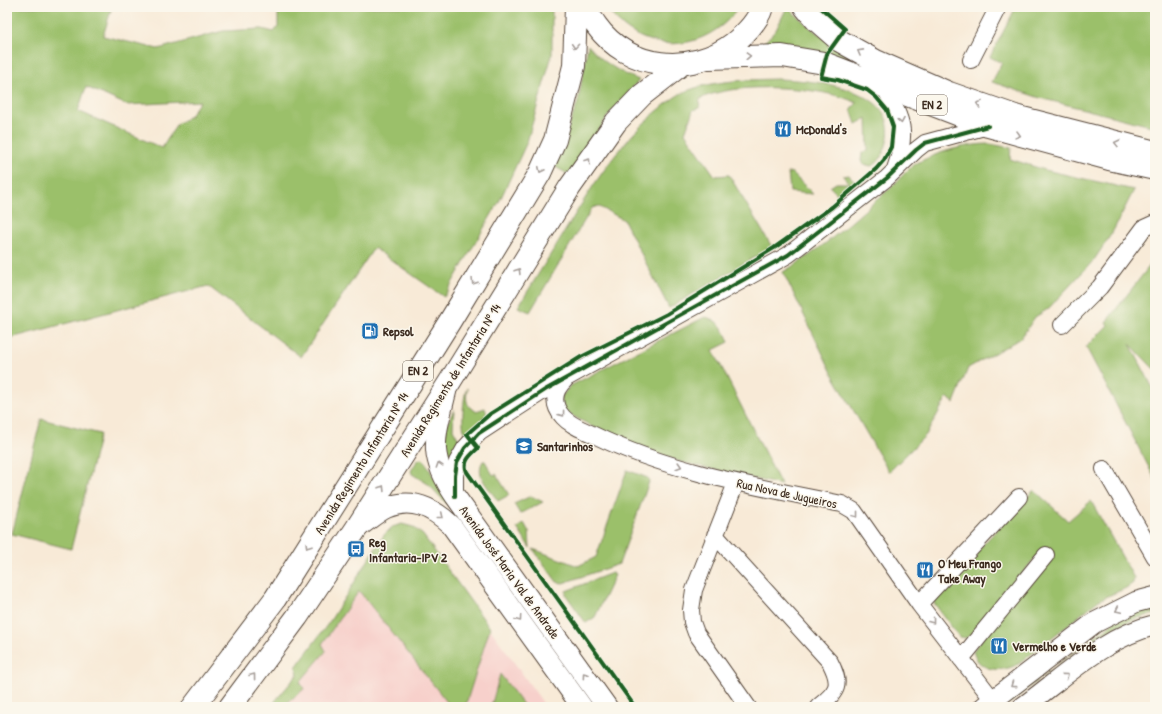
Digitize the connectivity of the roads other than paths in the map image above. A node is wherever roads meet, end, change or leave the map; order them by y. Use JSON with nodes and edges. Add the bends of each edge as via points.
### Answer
{"nodes":[{"id":1,"x":576,"y":7,"type":"edge"},
{"id":2,"x":584,"y":7,"type":"edge"},
{"id":3,"x":762,"y":7,"type":"edge"},
{"id":4,"x":805,"y":7,"type":"edge"},
{"id":5,"x":998,"y":7,"type":"edge"},
{"id":6,"x":709,"y":58,"type":"junction"},
{"id":7,"x":971,"y":60,"type":"dead end"},
{"id":8,"x":682,"y":64,"type":"junction"},
{"id":9,"x":884,"y":87,"type":"junction"},
{"id":10,"x":988,"y":126,"type":"junction"},
{"id":11,"x":1155,"y":152,"type":"edge"},
{"id":12,"x":1155,"y":169,"type":"edge"},
{"id":13,"x":893,"y":173,"type":"junction"},
{"id":14,"x":1155,"y":223,"type":"edge"},
{"id":15,"x":1062,"y":325,"type":"dead end"},
{"id":16,"x":565,"y":380,"type":"junction"},
{"id":17,"x":449,"y":383,"type":"junction"},
{"id":18,"x":1104,"y":469,"type":"dead end"},
{"id":19,"x":736,"y":483,"type":"junction"},
{"id":20,"x":455,"y":496,"type":"junction"},
{"id":21,"x":1019,"y":497,"type":"dead end"},
{"id":22,"x":356,"y":529,"type":"junction"},
{"id":23,"x":715,"y":535,"type":"junction"},
{"id":24,"x":1046,"y":555,"type":"dead end"},
{"id":25,"x":1155,"y":556,"type":"edge"},
{"id":26,"x":1155,"y":597,"type":"edge"},
{"id":27,"x":919,"y":604,"type":"junction"},
{"id":28,"x":1155,"y":625,"type":"edge"},
{"id":29,"x":961,"y":659,"type":"junction"},
{"id":30,"x":989,"y":704,"type":"edge"},
{"id":31,"x":193,"y":707,"type":"edge"},
{"id":32,"x":230,"y":707,"type":"edge"},
{"id":33,"x":582,"y":707,"type":"edge"},
{"id":34,"x":607,"y":707,"type":"edge"},
{"id":35,"x":748,"y":707,"type":"edge"},
{"id":36,"x":818,"y":707,"type":"edge"},
{"id":37,"x":1023,"y":707,"type":"edge"}],
"edges":[{"from":1,"to":31,"type":"main road","name":"Avenida Regimento Infantaria Nº 14","number":"EN 2","one_way":true,"via":[[574,66],[555,140],[540,173],[446,328],[275,599]]},
{"from":2,"to":8,"type":"main road","number":"EN 2","via":[[604,37],[631,55],[662,64]]},
{"from":3,"to":6,"type":"main road","number":"EN 2","via":[[745,34]]},
{"from":11,"to":4,"type":"main road","number":"EN 2","one_way":true,"via":[[1025,119],[949,93],[876,61],[840,41]]},
{"from":5,"to":7,"type":"street"},
{"from":6,"to":8,"type":"main road","number":"EN 2"},
{"from":6,"to":9,"type":"main road","number":"EN 2","one_way":true,"via":[[801,58],[829,64]]},
{"from":17,"to":8,"type":"main road","name":"Avenida Regimento de Infantaria Nº 14","number":"EN 2","one_way":true,"via":[[570,187],[616,122],[646,91]]},
{"from":9,"to":10,"type":"main road","number":"EN 2"},
{"from":9,"to":13,"type":"street","one_way":true,"via":[[901,118],[902,143]]},
{"from":10,"to":12,"type":"main road","number":"EN 2","one_way":true},
{"from":10,"to":13,"type":"street","via":[[925,144]]},
{"from":13,"to":16,"type":"street","via":[[788,255]]},
{"from":14,"to":15,"type":"street","via":[[1144,228],[1100,287]]},
{"from":16,"to":19,"type":"street","name":"Rua Nova de Jugueiros","one_way":true,"via":[[557,387],[555,394],[558,409],[572,424],[617,445]]},
{"from":16,"to":20,"type":"street","via":[[479,433],[465,448],[457,462]]},
{"from":20,"to":17,"type":"street","name":"Avenida José Maria Val de Andrade","one_way":true,"via":[[439,468],[435,444]]},
{"from":22,"to":17,"type":"main road","name":"Avenida Regimento de Infantaria Nº 14","number":"EN 2","one_way":true},
{"from":18,"to":25,"type":"street"},
{"from":19,"to":23,"type":"street"},
{"from":19,"to":27,"type":"street","name":"Rua Nova de Jugueiros","one_way":true,"via":[[842,504],[854,511]]},
{"from":34,"to":20,"type":"street","name":"Avenida José Maria Val de Andrade","one_way":true},
{"from":21,"to":27,"type":"street"},
{"from":32,"to":22,"type":"main road","name":"Avenida Regimento de Infantaria Nº 14","number":"EN 2","one_way":true,"via":[[297,617]]},
{"from":22,"to":33,"type":"street","name":"Avenida José Maria Val de Andrade","one_way":true,"via":[[385,508],[398,505],[420,505],[440,515],[451,525]]},
{"from":23,"to":35,"type":"street","via":[[694,590],[692,622],[696,633]]},
{"from":23,"to":36,"type":"street","via":[[830,662],[838,676],[836,689]]},
{"from":24,"to":29,"type":"street"},
{"from":26,"to":30,"type":"street","one_way":true,"via":[[1136,602],[1094,623]]},
{"from":27,"to":29,"type":"street","name":"Rua Nova de Jugueiros","one_way":true},
{"from":37,"to":28,"type":"street","one_way":true,"via":[[1104,648],[1131,632]]},
{"from":29,"to":30,"type":"street","name":"Rua Nova de Jugueiros"}]}
